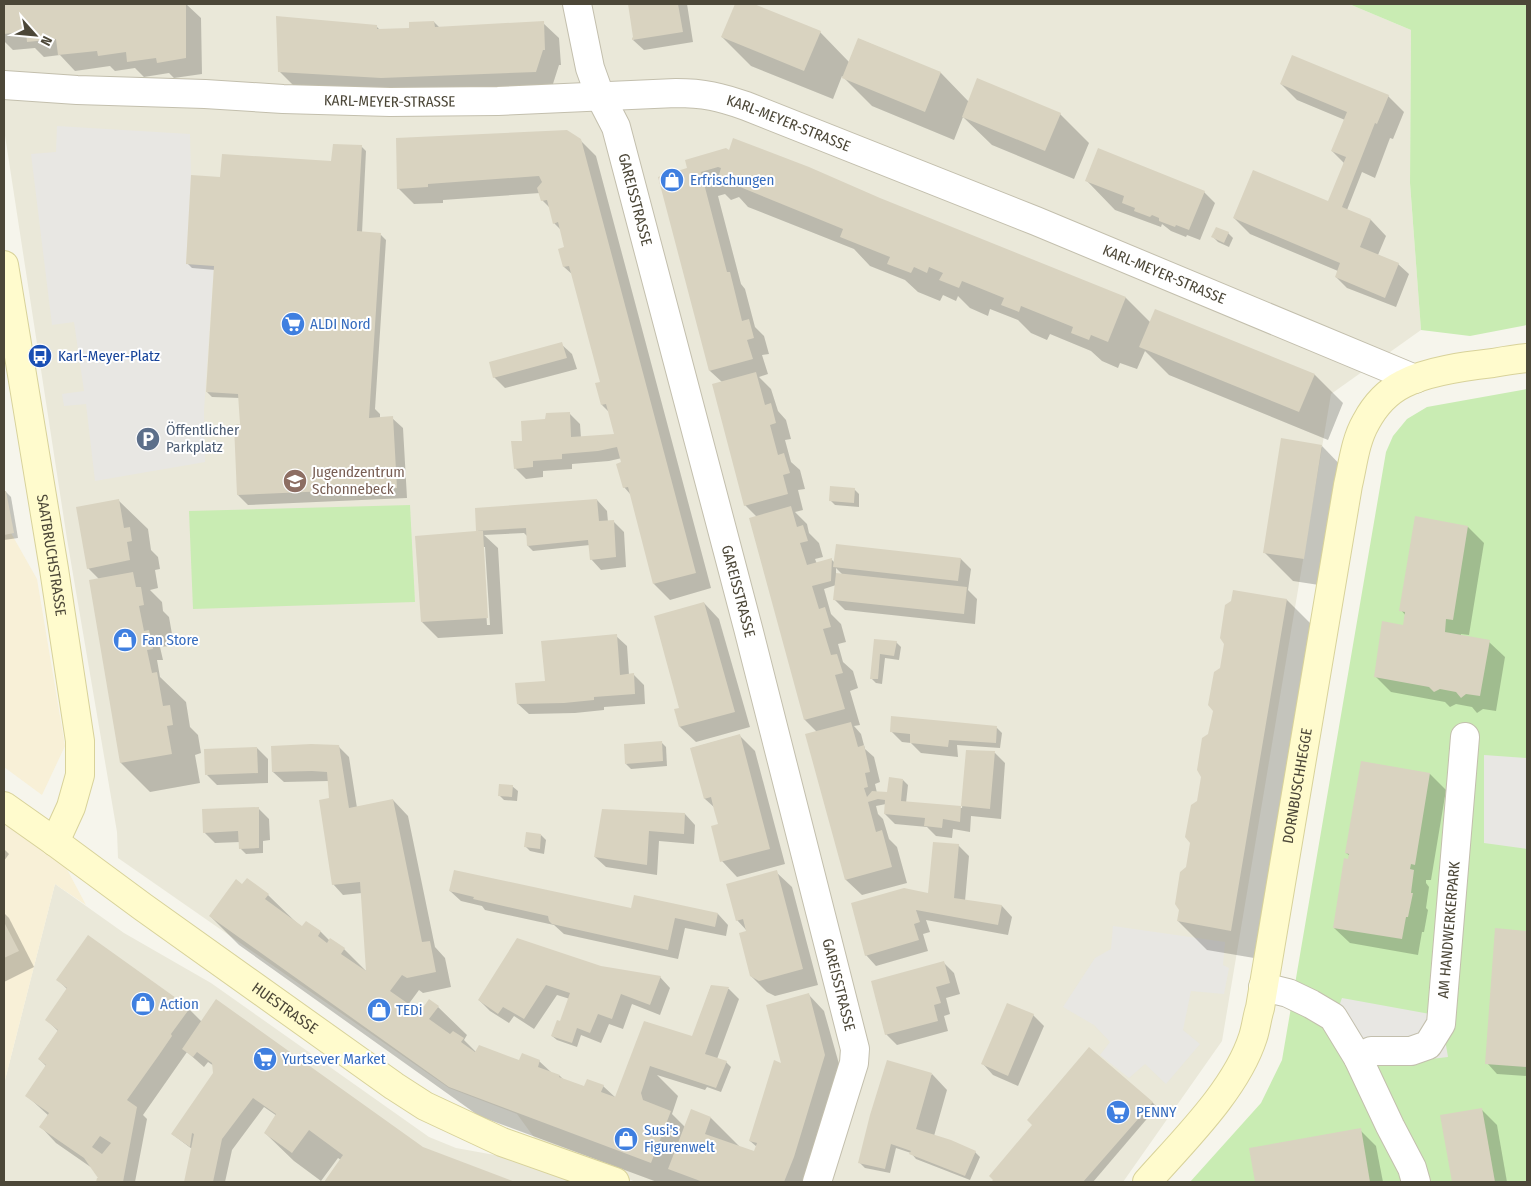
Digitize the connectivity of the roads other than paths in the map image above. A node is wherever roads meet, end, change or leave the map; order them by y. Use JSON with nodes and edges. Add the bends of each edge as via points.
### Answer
{"nodes":[{"id":1,"x":577,"y":4,"type":"edge"},
{"id":2,"x":4,"y":85,"type":"edge"},
{"id":3,"x":600,"y":96,"type":"junction"},
{"id":4,"x":4,"y":265,"type":"edge"},
{"id":5,"x":1527,"y":358,"type":"edge"},
{"id":6,"x":1414,"y":379,"type":"junction"},
{"id":7,"x":1464,"y":737,"type":"dead end"},
{"id":8,"x":4,"y":806,"type":"edge"},
{"id":9,"x":55,"y":842,"type":"junction"},
{"id":10,"x":1262,"y":987,"type":"junction"},
{"id":11,"x":1358,"y":1058,"type":"junction"},
{"id":12,"x":615,"y":1182,"type":"edge"},
{"id":13,"x":817,"y":1182,"type":"edge"},
{"id":14,"x":1147,"y":1182,"type":"edge"},
{"id":15,"x":1416,"y":1182,"type":"edge"}],
"edges":[{"from":1,"to":3,"type":"street","name":"GAREISSTRASSE","via":[[590,68]]},
{"from":2,"to":3,"type":"street","name":"KARL-MEYER-STRASSE","via":[[390,102]]},
{"from":3,"to":6,"type":"street","name":"KARL-MEYER-STRASSE","via":[[698,93],[746,106]]},
{"from":3,"to":13,"type":"street","name":"GAREISSTRASSE","via":[[616,127],[855,1049],[854,1063]]},
{"from":4,"to":9,"type":"main road","name":"SAATBRUCHSTRASSE","via":[[80,741],[80,775],[71,807]]},
{"from":5,"to":6,"type":"main road","via":[[1462,367]]},
{"from":6,"to":10,"type":"main road","name":"DORNBUSCHHEGGE","via":[[1393,390],[1377,406],[1365,423],[1357,444]]},
{"from":7,"to":11,"type":"street","name":"AM HANDWERKERPARK","via":[[1441,1024],[1428,1045],[1410,1051],[1371,1051]]},
{"from":8,"to":9,"type":"main road","name":"HUESTRASSE"},
{"from":9,"to":12,"type":"main road","name":"HUESTRASSE","via":[[425,1106],[502,1142]]},
{"from":10,"to":11,"type":"street","via":[[1288,993],[1332,1017]]},
{"from":10,"to":14,"type":"main road","name":"DORNBUSCHHEGGE","via":[[1253,1038],[1235,1075]]},
{"from":11,"to":15,"type":"street"}]}
